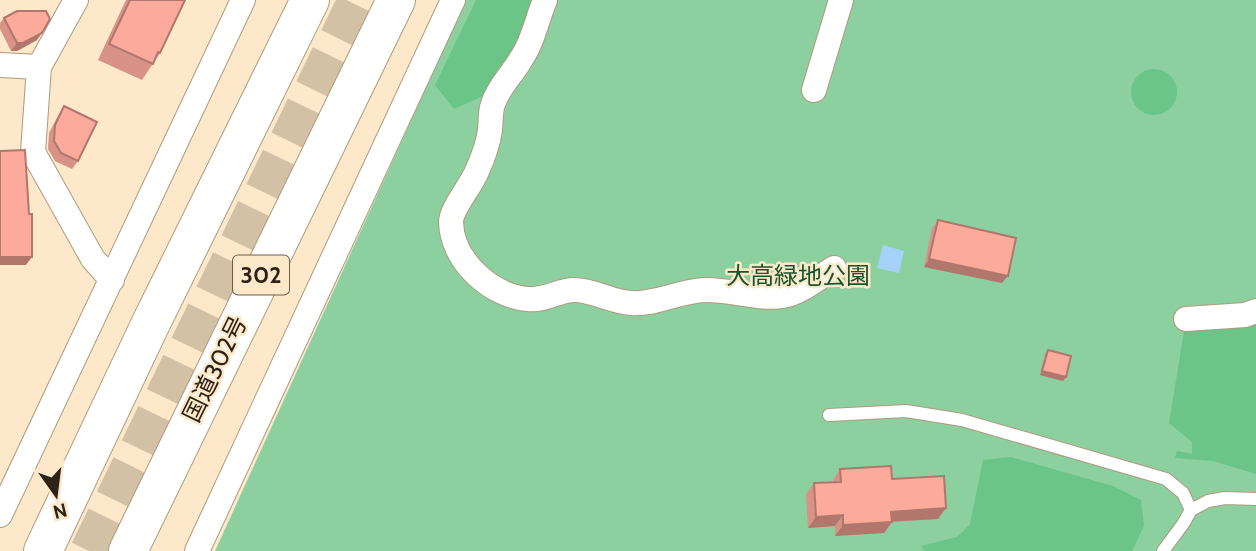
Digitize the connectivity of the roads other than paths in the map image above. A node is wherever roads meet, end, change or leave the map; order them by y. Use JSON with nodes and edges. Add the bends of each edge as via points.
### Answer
{"nodes":[{"id":1,"x":76,"y":0,"type":"edge"},
{"id":2,"x":243,"y":0,"type":"edge"},
{"id":3,"x":310,"y":0,"type":"edge"},
{"id":4,"x":396,"y":0,"type":"edge"},
{"id":5,"x":453,"y":0,"type":"edge"},
{"id":6,"x":545,"y":0,"type":"edge"},
{"id":7,"x":841,"y":0,"type":"edge"},
{"id":8,"x":0,"y":65,"type":"edge"},
{"id":9,"x":38,"y":66,"type":"junction"},
{"id":10,"x":814,"y":90,"type":"dead end"},
{"id":11,"x":834,"y":268,"type":"dead end"},
{"id":12,"x":112,"y":280,"type":"junction"},
{"id":13,"x":1256,"y":311,"type":"edge"},
{"id":14,"x":1186,"y":318,"type":"dead end"},
{"id":15,"x":829,"y":415,"type":"dead end"},
{"id":16,"x":1256,"y":499,"type":"edge"},
{"id":17,"x":1191,"y":510,"type":"junction"},
{"id":18,"x":0,"y":515,"type":"edge"},
{"id":19,"x":43,"y":551,"type":"edge"},
{"id":20,"x":128,"y":551,"type":"edge"},
{"id":21,"x":197,"y":551,"type":"edge"},
{"id":22,"x":1163,"y":551,"type":"edge"}],
"edges":[{"from":1,"to":9,"type":"street"},
{"from":2,"to":12,"type":"street"},
{"from":3,"to":19,"type":"highway"},
{"from":4,"to":20,"type":"highway","name":"国道302号","number":"302"},
{"from":5,"to":21,"type":"street"},
{"from":6,"to":11,"type":"street","via":[[522,59],[492,106],[490,132],[471,186],[453,212],[454,237],[477,276],[503,293],[528,299],[586,290],[633,304],[710,289],[783,296]]},
{"from":7,"to":10,"type":"street"},
{"from":8,"to":9,"type":"street"},
{"from":9,"to":12,"type":"street","via":[[33,152],[93,259]]},
{"from":12,"to":18,"type":"street"},
{"from":13,"to":14,"type":"street"},
{"from":15,"to":17,"type":"lane","via":[[906,411],[962,420],[1166,479],[1183,493]]},
{"from":16,"to":17,"type":"lane","via":[[1225,498]]},
{"from":17,"to":22,"type":"lane"}]}
